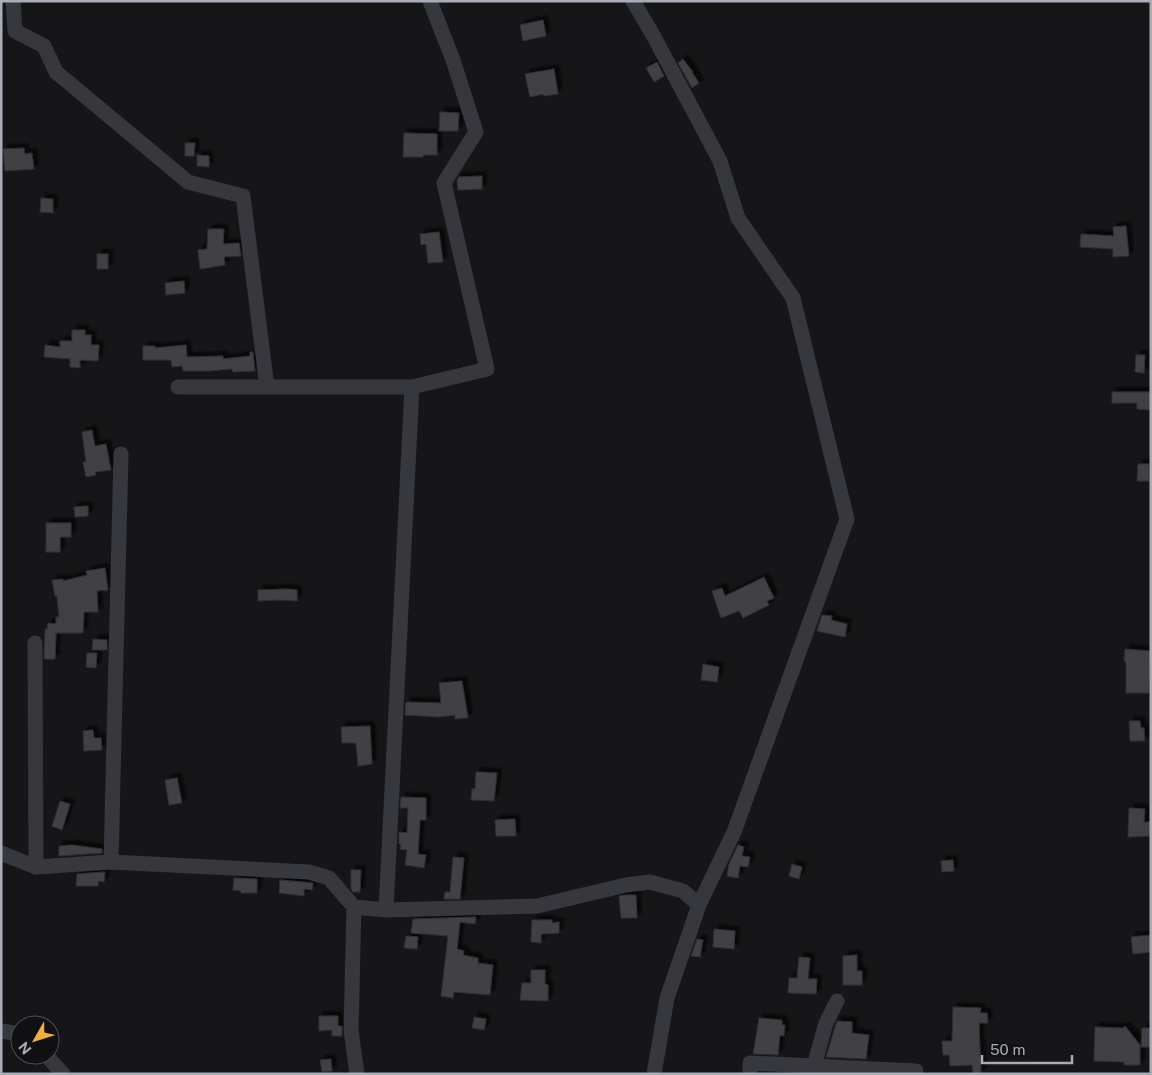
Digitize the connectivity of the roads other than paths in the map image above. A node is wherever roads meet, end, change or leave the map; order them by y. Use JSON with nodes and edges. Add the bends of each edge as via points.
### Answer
{"nodes":[{"id":1,"x":13,"y":1,"type":"edge"},
{"id":2,"x":430,"y":1,"type":"edge"},
{"id":3,"x":633,"y":1,"type":"edge"},
{"id":4,"x":178,"y":387,"type":"dead end"},
{"id":5,"x":266,"y":387,"type":"junction"},
{"id":6,"x":412,"y":387,"type":"junction"},
{"id":7,"x":121,"y":454,"type":"dead end"},
{"id":8,"x":35,"y":643,"type":"dead end"},
{"id":9,"x":1,"y":853,"type":"edge"},
{"id":10,"x":111,"y":862,"type":"junction"},
{"id":11,"x":36,"y":867,"type":"junction"},
{"id":12,"x":699,"y":905,"type":"junction"},
{"id":13,"x":354,"y":907,"type":"junction"},
{"id":14,"x":386,"y":910,"type":"junction"},
{"id":15,"x":837,"y":1001,"type":"dead end"},
{"id":16,"x":814,"y":1066,"type":"junction"},
{"id":17,"x":916,"y":1071,"type":"dead end"},
{"id":18,"x":357,"y":1074,"type":"edge"},
{"id":19,"x":654,"y":1074,"type":"edge"},
{"id":20,"x":750,"y":1074,"type":"edge"}],
"edges":[{"from":1,"to":5,"type":"street","via":[[15,31],[44,46],[56,72],[188,182],[243,196]]},
{"from":2,"to":6,"type":"street","via":[[476,132],[444,183],[487,369]]},
{"from":3,"to":12,"type":"street","via":[[720,162],[738,218],[793,298],[847,520],[734,832]]},
{"from":4,"to":5,"type":"street"},
{"from":5,"to":6,"type":"street"},
{"from":6,"to":14,"type":"street"},
{"from":7,"to":10,"type":"street"},
{"from":8,"to":11,"type":"street"},
{"from":9,"to":11,"type":"street"},
{"from":10,"to":11,"type":"street"},
{"from":10,"to":13,"type":"street","via":[[309,872],[329,878]]},
{"from":12,"to":14,"type":"street","via":[[683,891],[650,882],[537,906]]},
{"from":12,"to":19,"type":"street","via":[[667,998]]},
{"from":13,"to":14,"type":"street"},
{"from":13,"to":18,"type":"street","via":[[351,1030]]},
{"from":15,"to":16,"type":"street","via":[[826,1023]]},
{"from":16,"to":17,"type":"street"},
{"from":16,"to":20,"type":"street","via":[[750,1063]]}]}
